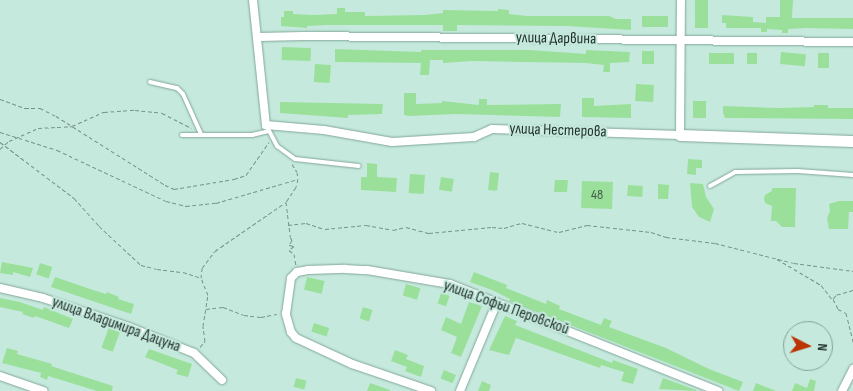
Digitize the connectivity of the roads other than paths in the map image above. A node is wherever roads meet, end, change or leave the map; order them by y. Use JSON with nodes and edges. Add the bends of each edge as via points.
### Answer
{"nodes":[{"id":1,"x":253,"y":0,"type":"edge"},
{"id":2,"x":681,"y":0,"type":"edge"},
{"id":3,"x":258,"y":37,"type":"junction"},
{"id":4,"x":680,"y":41,"type":"junction"},
{"id":5,"x":853,"y":42,"type":"edge"},
{"id":6,"x":150,"y":82,"type":"dead end"},
{"id":7,"x":267,"y":128,"type":"junction"},
{"id":8,"x":201,"y":134,"type":"junction"},
{"id":9,"x":182,"y":135,"type":"dead end"},
{"id":10,"x":680,"y":136,"type":"junction"},
{"id":11,"x":853,"y":141,"type":"edge"},
{"id":12,"x":359,"y":166,"type":"dead end"},
{"id":13,"x":853,"y":175,"type":"edge"},
{"id":14,"x":710,"y":186,"type":"dead end"},
{"id":15,"x":0,"y":288,"type":"edge"},
{"id":16,"x":497,"y":302,"type":"junction"},
{"id":17,"x":853,"y":369,"type":"edge"},
{"id":18,"x":0,"y":376,"type":"edge"},
{"id":19,"x":222,"y":380,"type":"dead end"},
{"id":20,"x":43,"y":391,"type":"edge"},
{"id":21,"x":431,"y":391,"type":"edge"},
{"id":22,"x":460,"y":391,"type":"edge"},
{"id":23,"x":718,"y":391,"type":"edge"},
{"id":24,"x":842,"y":391,"type":"edge"}],
"edges":[{"from":1,"to":3,"type":"street"},
{"from":2,"to":4,"type":"street"},
{"from":3,"to":4,"type":"street","name":"улица Дарвина"},
{"from":3,"to":7,"type":"street","via":[[260,83]]},
{"from":4,"to":5,"type":"street","name":"улица Дарвина"},
{"from":4,"to":10,"type":"street"},
{"from":6,"to":8,"type":"lane","via":[[177,88],[183,94]]},
{"from":7,"to":8,"type":"lane","via":[[252,135]]},
{"from":7,"to":10,"type":"street","name":"улица Нестерова","via":[[324,130],[392,142],[474,137],[492,129]]},
{"from":7,"to":12,"type":"lane","via":[[285,153],[308,162]]},
{"from":8,"to":9,"type":"lane"},
{"from":10,"to":11,"type":"street","name":"улица Нестерова"},
{"from":13,"to":14,"type":"lane","via":[[798,171],[735,172]]},
{"from":15,"to":19,"type":"street","name":"улица Владимира Дацуна","via":[[52,301],[129,327],[194,354]]},
{"from":16,"to":21,"type":"street","name":"улица Софьи Перовской","via":[[450,284],[368,270],[297,272],[289,285],[286,314],[296,338],[352,364]]},
{"from":16,"to":22,"type":"street"},
{"from":16,"to":23,"type":"street","name":"улица Софьи Перовской"},
{"from":17,"to":24,"type":"street"},
{"from":18,"to":20,"type":"street"}]}
